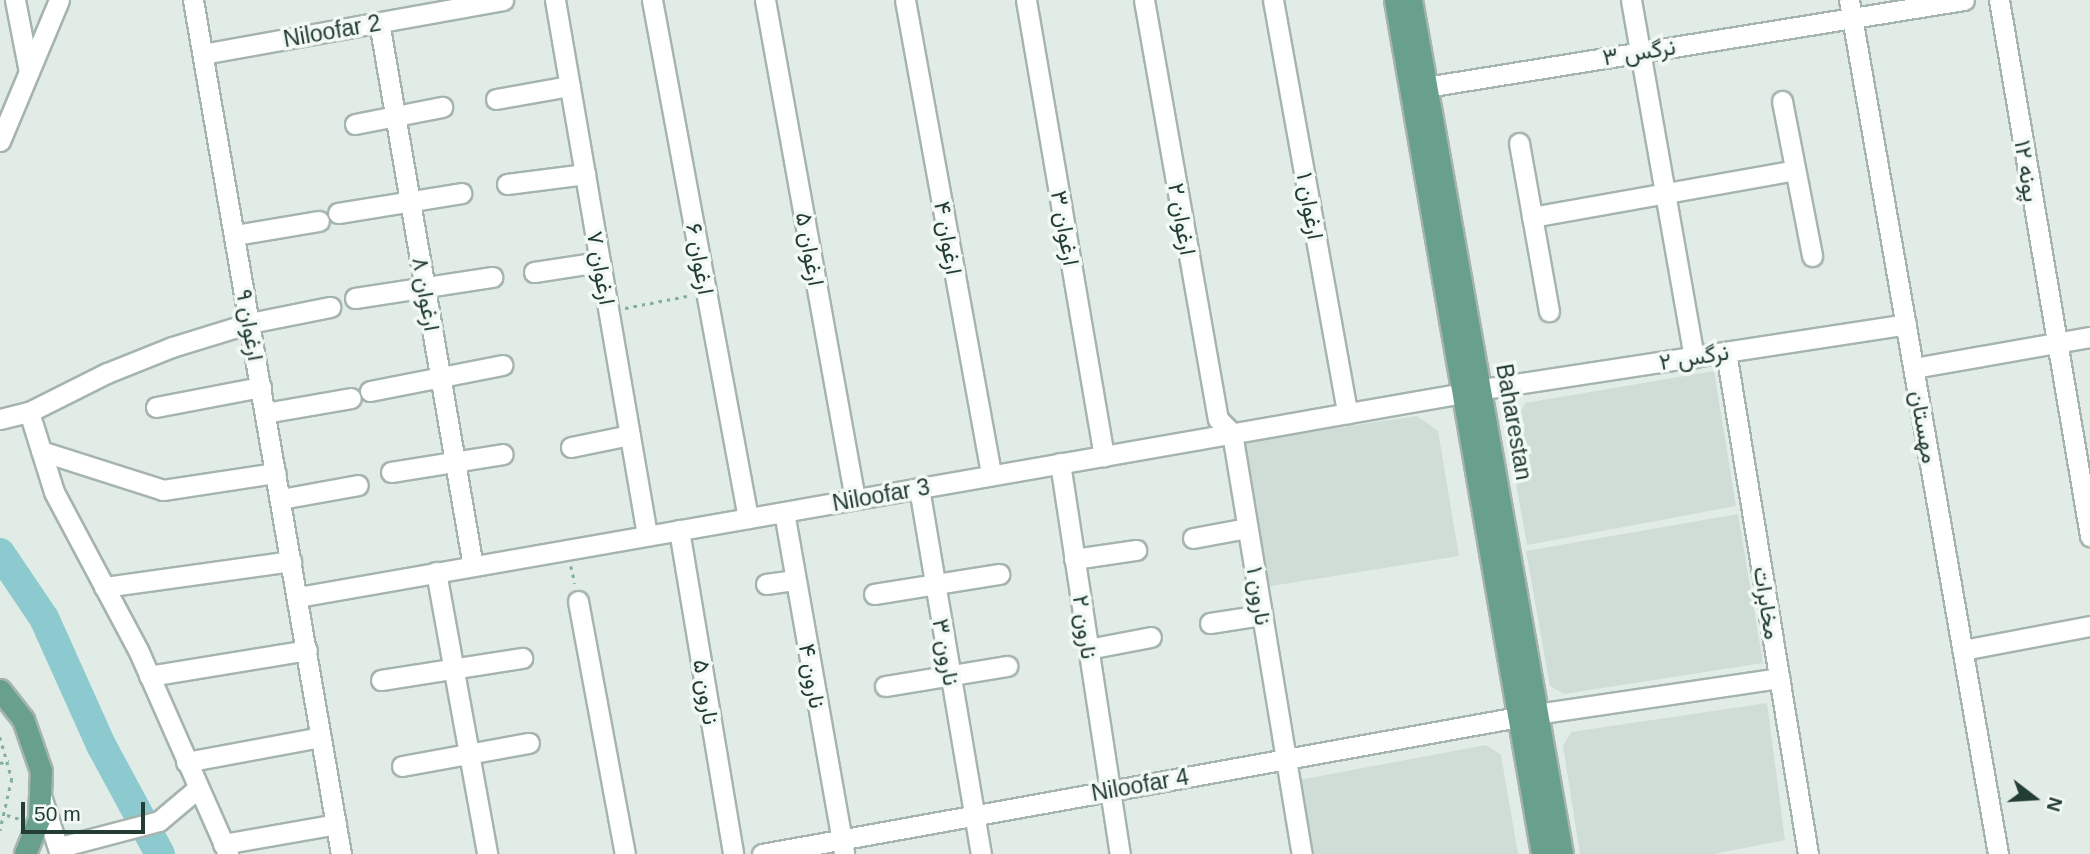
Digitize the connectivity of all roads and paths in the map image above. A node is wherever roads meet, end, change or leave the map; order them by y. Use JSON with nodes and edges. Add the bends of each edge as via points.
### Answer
{"nodes":[{"id":1,"x":15,"y":0,"type":"edge"},
{"id":2,"x":59,"y":0,"type":"edge"},
{"id":3,"x":193,"y":0,"type":"edge"},
{"id":4,"x":503,"y":0,"type":"edge"},
{"id":5,"x":555,"y":0,"type":"edge"},
{"id":6,"x":652,"y":0,"type":"edge"},
{"id":7,"x":765,"y":0,"type":"edge"},
{"id":8,"x":905,"y":0,"type":"edge"},
{"id":9,"x":1026,"y":0,"type":"edge"},
{"id":10,"x":1144,"y":0,"type":"edge"},
{"id":11,"x":1273,"y":0,"type":"edge"},
{"id":12,"x":1395,"y":0,"type":"edge"},
{"id":13,"x":1410,"y":0,"type":"edge"},
{"id":14,"x":1631,"y":0,"type":"edge"},
{"id":15,"x":1964,"y":0,"type":"edge"},
{"id":16,"x":1999,"y":0,"type":"edge"},
{"id":17,"x":454,"y":4,"type":"edge"},
{"id":18,"x":1851,"y":8,"type":"edge"},
{"id":19,"x":379,"y":22,"type":"junction"},
{"id":20,"x":1640,"y":52,"type":"junction"},
{"id":21,"x":202,"y":54,"type":"junction"},
{"id":22,"x":29,"y":73,"type":"junction"},
{"id":23,"x":570,"y":86,"type":"junction"},
{"id":24,"x":1426,"y":87,"type":"junction"},
{"id":25,"x":496,"y":99,"type":"dead end"},
{"id":26,"x":1782,"y":101,"type":"dead end"},
{"id":27,"x":442,"y":107,"type":"dead end"},
{"id":28,"x":395,"y":117,"type":"junction"},
{"id":29,"x":355,"y":124,"type":"dead end"},
{"id":30,"x":0,"y":141,"type":"edge"},
{"id":31,"x":1519,"y":143,"type":"dead end"},
{"id":32,"x":1795,"y":170,"type":"junction"},
{"id":33,"x":585,"y":174,"type":"junction"},
{"id":34,"x":507,"y":184,"type":"dead end"},
{"id":35,"x":1665,"y":192,"type":"junction"},
{"id":36,"x":461,"y":193,"type":"dead end"},
{"id":37,"x":410,"y":203,"type":"junction"},
{"id":38,"x":338,"y":214,"type":"dead end"},
{"id":39,"x":1532,"y":217,"type":"junction"},
{"id":40,"x":319,"y":221,"type":"dead end"},
{"id":41,"x":235,"y":235,"type":"junction"},
{"id":42,"x":1812,"y":256,"type":"dead end"},
{"id":43,"x":600,"y":262,"type":"junction"},
{"id":44,"x":534,"y":272,"type":"dead end"},
{"id":45,"x":492,"y":277,"type":"dead end"},
{"id":46,"x":425,"y":288,"type":"junction"},
{"id":47,"x":706,"y":292,"type":"junction"},
{"id":48,"x":355,"y":298,"type":"dead end"},
{"id":49,"x":330,"y":307,"type":"dead end"},
{"id":50,"x":608,"y":312,"type":"junction"},
{"id":51,"x":1549,"y":312,"type":"dead end"},
{"id":52,"x":250,"y":323,"type":"junction"},
{"id":53,"x":1906,"y":324,"type":"junction"},
{"id":54,"x":2090,"y":337,"type":"edge"},
{"id":55,"x":2055,"y":343,"type":"junction"},
{"id":56,"x":1726,"y":352,"type":"junction"},
{"id":57,"x":1694,"y":357,"type":"junction"},
{"id":58,"x":502,"y":365,"type":"dead end"},
{"id":59,"x":1914,"y":368,"type":"junction"},
{"id":60,"x":440,"y":377,"type":"junction"},
{"id":61,"x":261,"y":387,"type":"junction"},
{"id":62,"x":370,"y":391,"type":"dead end"},
{"id":63,"x":1473,"y":391,"type":"junction"},
{"id":64,"x":351,"y":398,"type":"dead end"},
{"id":65,"x":156,"y":407,"type":"dead end"},
{"id":66,"x":29,"y":412,"type":"junction"},
{"id":67,"x":265,"y":413,"type":"junction"},
{"id":68,"x":1347,"y":413,"type":"junction"},
{"id":69,"x":0,"y":419,"type":"edge"},
{"id":70,"x":1231,"y":433,"type":"junction"},
{"id":71,"x":629,"y":435,"type":"junction"},
{"id":72,"x":571,"y":447,"type":"dead end"},
{"id":73,"x":41,"y":451,"type":"junction"},
{"id":74,"x":503,"y":454,"type":"dead end"},
{"id":75,"x":1104,"y":456,"type":"junction"},
{"id":76,"x":455,"y":463,"type":"junction"},
{"id":77,"x":1060,"y":463,"type":"junction"},
{"id":78,"x":391,"y":472,"type":"dead end"},
{"id":79,"x":276,"y":473,"type":"junction"},
{"id":80,"x":990,"y":475,"type":"junction"},
{"id":81,"x":358,"y":485,"type":"dead end"},
{"id":82,"x":919,"y":488,"type":"junction"},
{"id":83,"x":281,"y":499,"type":"junction"},
{"id":84,"x":855,"y":499,"type":"junction"},
{"id":85,"x":784,"y":512,"type":"junction"},
{"id":86,"x":748,"y":518,"type":"junction"},
{"id":87,"x":1247,"y":528,"type":"junction"},
{"id":88,"x":679,"y":530,"type":"junction"},
{"id":89,"x":647,"y":536,"type":"junction"},
{"id":90,"x":2090,"y":536,"type":"edge"},
{"id":91,"x":1193,"y":538,"type":"dead end"},
{"id":92,"x":568,"y":549,"type":"junction"},
{"id":93,"x":1136,"y":550,"type":"dead end"},
{"id":94,"x":1074,"y":559,"type":"junction"},
{"id":95,"x":291,"y":561,"type":"junction"},
{"id":96,"x":473,"y":566,"type":"junction"},
{"id":97,"x":436,"y":572,"type":"junction"},
{"id":98,"x":999,"y":574,"type":"dead end"},
{"id":99,"x":794,"y":580,"type":"junction"},
{"id":100,"x":766,"y":584,"type":"dead end"},
{"id":101,"x":934,"y":584,"type":"junction"},
{"id":102,"x":104,"y":587,"type":"junction"},
{"id":103,"x":874,"y":594,"type":"dead end"},
{"id":104,"x":298,"y":597,"type":"junction"},
{"id":105,"x":578,"y":601,"type":"joint"},
{"id":106,"x":1262,"y":615,"type":"junction"},
{"id":107,"x":1210,"y":623,"type":"dead end"},
{"id":108,"x":2090,"y":626,"type":"edge"},
{"id":109,"x":1151,"y":637,"type":"dead end"},
{"id":110,"x":1088,"y":649,"type":"junction"},
{"id":111,"x":307,"y":650,"type":"junction"},
{"id":112,"x":1963,"y":650,"type":"junction"},
{"id":113,"x":522,"y":658,"type":"dead end"},
{"id":114,"x":1007,"y":666,"type":"dead end"},
{"id":115,"x":451,"y":668,"type":"junction"},
{"id":116,"x":950,"y":675,"type":"junction"},
{"id":117,"x":0,"y":676,"type":"edge"},
{"id":118,"x":149,"y":676,"type":"junction"},
{"id":119,"x":1779,"y":678,"type":"junction"},
{"id":120,"x":381,"y":680,"type":"dead end"},
{"id":121,"x":884,"y":686,"type":"dead end"},
{"id":122,"x":0,"y":690,"type":"edge"},
{"id":123,"x":1527,"y":715,"type":"junction"},
{"id":124,"x":23,"y":719,"type":"junction"},
{"id":125,"x":0,"y":737,"type":"edge"},
{"id":126,"x":321,"y":737,"type":"junction"},
{"id":127,"x":529,"y":743,"type":"dead end"},
{"id":128,"x":468,"y":754,"type":"junction"},
{"id":129,"x":1286,"y":759,"type":"junction"},
{"id":130,"x":9,"y":761,"type":"junction"},
{"id":131,"x":186,"y":762,"type":"junction"},
{"id":132,"x":0,"y":763,"type":"edge"},
{"id":133,"x":402,"y":766,"type":"dead end"},
{"id":134,"x":197,"y":789,"type":"junction"},
{"id":135,"x":1109,"y":791,"type":"junction"},
{"id":136,"x":34,"y":803,"type":"junction"},
{"id":137,"x":7,"y":815,"type":"junction"},
{"id":138,"x":974,"y":815,"type":"junction"},
{"id":139,"x":336,"y":824,"type":"junction"},
{"id":140,"x":0,"y":831,"type":"edge"},
{"id":141,"x":26,"y":840,"type":"edge"},
{"id":142,"x":843,"y":847,"type":"edge"},
{"id":143,"x":225,"y":849,"type":"edge"},
{"id":144,"x":60,"y":850,"type":"edge"},
{"id":145,"x":341,"y":854,"type":"edge"},
{"id":146,"x":487,"y":854,"type":"edge"},
{"id":147,"x":625,"y":854,"type":"edge"},
{"id":148,"x":733,"y":854,"type":"edge"},
{"id":149,"x":762,"y":854,"type":"edge"},
{"id":150,"x":981,"y":854,"type":"edge"},
{"id":151,"x":1119,"y":854,"type":"edge"},
{"id":152,"x":1302,"y":854,"type":"edge"},
{"id":153,"x":1542,"y":854,"type":"edge"},
{"id":154,"x":1562,"y":854,"type":"edge"},
{"id":155,"x":1808,"y":854,"type":"edge"},
{"id":156,"x":1998,"y":854,"type":"edge"}],
"edges":[{"from":1,"to":22,"type":"street"},
{"from":2,"to":22,"type":"street"},
{"from":3,"to":21,"type":"street","name":"ارغوان ۹"},
{"from":4,"to":17,"type":"street","name":"Niloofar 2"},
{"from":5,"to":23,"type":"street","name":"ارغوان ۷"},
{"from":6,"to":47,"type":"street","name":"ارغوان ۶"},
{"from":7,"to":84,"type":"street","name":"ارغوان ۵"},
{"from":8,"to":80,"type":"street","name":"ارغوان ۴"},
{"from":9,"to":75,"type":"street","name":"ارغوان ۳"},
{"from":10,"to":70,"type":"street","name":"ارغوان ۲","via":[[1218,419]]},
{"from":11,"to":68,"type":"street","name":"ارغوان ۱"},
{"from":12,"to":63,"type":"main road","name":"Baharestan"},
{"from":13,"to":24,"type":"main road","name":"Baharestan"},
{"from":14,"to":20,"type":"street"},
{"from":15,"to":18,"type":"street","name":"نرگس ۳"},
{"from":16,"to":55,"type":"street","name":"پونه ۱۲"},
{"from":17,"to":19,"type":"street","name":"Niloofar 2"},
{"from":18,"to":20,"type":"street","name":"نرگس ۳"},
{"from":18,"to":53,"type":"street","name":"مهستان"},
{"from":19,"to":21,"type":"street","name":"Niloofar 2"},
{"from":19,"to":28,"type":"street","name":"ارغوان ۸"},
{"from":20,"to":24,"type":"street","name":"نرگس ۳"},
{"from":20,"to":35,"type":"street"},
{"from":21,"to":41,"type":"street","name":"ارغوان ۹"},
{"from":22,"to":30,"type":"street"},
{"from":23,"to":25,"type":"street"},
{"from":23,"to":33,"type":"street","name":"ارغوان ۷"},
{"from":24,"to":63,"type":"main road","name":"Baharestan"},
{"from":26,"to":32,"type":"street"},
{"from":27,"to":28,"type":"street"},
{"from":28,"to":29,"type":"street"},
{"from":28,"to":37,"type":"street","name":"ارغوان ۸"},
{"from":31,"to":39,"type":"street"},
{"from":32,"to":35,"type":"street"},
{"from":32,"to":42,"type":"street"},
{"from":33,"to":34,"type":"street"},
{"from":33,"to":43,"type":"street","name":"ارغوان ۷"},
{"from":35,"to":39,"type":"street"},
{"from":35,"to":57,"type":"street"},
{"from":36,"to":37,"type":"street"},
{"from":37,"to":38,"type":"street"},
{"from":37,"to":46,"type":"street","name":"ارغوان ۸"},
{"from":39,"to":51,"type":"street"},
{"from":40,"to":41,"type":"street"},
{"from":41,"to":52,"type":"street","name":"ارغوان ۹"},
{"from":43,"to":44,"type":"street"},
{"from":43,"to":50,"type":"street","name":"ارغوان ۷"},
{"from":45,"to":46,"type":"street"},
{"from":46,"to":48,"type":"street"},
{"from":46,"to":60,"type":"street","name":"ارغوان ۸"},
{"from":47,"to":50,"type":"path"},
{"from":47,"to":86,"type":"street","name":"ارغوان ۶"},
{"from":49,"to":52,"type":"street"},
{"from":50,"to":71,"type":"street","name":"ارغوان ۷"},
{"from":52,"to":61,"type":"street","name":"ارغوان ۹"},
{"from":52,"to":66,"type":"street","via":[[107,373]]},
{"from":53,"to":56,"type":"street","name":"نرگس ۲"},
{"from":53,"to":59,"type":"street","name":"مهستان"},
{"from":54,"to":55,"type":"street"},
{"from":55,"to":59,"type":"street"},
{"from":55,"to":90,"type":"street","name":"پونه ۱۲"},
{"from":56,"to":57,"type":"street","name":"نرگس ۲"},
{"from":56,"to":119,"type":"street","name":"مخابرات"},
{"from":57,"to":63,"type":"street","name":"نرگس ۲"},
{"from":58,"to":60,"type":"street"},
{"from":59,"to":112,"type":"street","name":"مهستان"},
{"from":60,"to":62,"type":"street"},
{"from":60,"to":76,"type":"street","name":"ارغوان ۸"},
{"from":61,"to":65,"type":"street"},
{"from":61,"to":67,"type":"street","name":"ارغوان ۹"},
{"from":63,"to":68,"type":"street","name":"Niloofar 3"},
{"from":63,"to":123,"type":"main road","name":"Baharestan"},
{"from":64,"to":67,"type":"street"},
{"from":66,"to":69,"type":"street"},
{"from":66,"to":73,"type":"street"},
{"from":67,"to":79,"type":"street","name":"ارغوان ۹"},
{"from":68,"to":70,"type":"street","name":"Niloofar 3"},
{"from":70,"to":75,"type":"street","name":"Niloofar 3"},
{"from":70,"to":87,"type":"street","name":"نارون ۱"},
{"from":71,"to":72,"type":"street"},
{"from":71,"to":89,"type":"street","name":"ارغوان ۷"},
{"from":73,"to":79,"type":"street","via":[[163,491]]},
{"from":73,"to":102,"type":"street","via":[[54,492]]},
{"from":74,"to":76,"type":"street"},
{"from":75,"to":77,"type":"street","name":"Niloofar 3"},
{"from":76,"to":78,"type":"street"},
{"from":76,"to":96,"type":"street","name":"ارغوان ۸"},
{"from":77,"to":80,"type":"street","name":"Niloofar 3"},
{"from":77,"to":94,"type":"street","name":"نارون ۲"},
{"from":79,"to":83,"type":"street","name":"ارغوان ۹"},
{"from":80,"to":82,"type":"street","name":"Niloofar 3"},
{"from":81,"to":83,"type":"street"},
{"from":82,"to":84,"type":"street","name":"Niloofar 3"},
{"from":82,"to":101,"type":"street","name":"نارون ۳"},
{"from":83,"to":95,"type":"street","name":"ارغوان ۹"},
{"from":84,"to":85,"type":"street","name":"Niloofar 3"},
{"from":85,"to":86,"type":"street","name":"Niloofar 3"},
{"from":85,"to":99,"type":"street","name":"نارون ۴"},
{"from":86,"to":88,"type":"street","name":"Niloofar 3"},
{"from":87,"to":91,"type":"street"},
{"from":87,"to":106,"type":"street","name":"نارون ۱"},
{"from":88,"to":89,"type":"street","name":"Niloofar 3"},
{"from":88,"to":148,"type":"street","name":"نارون ۵"},
{"from":89,"to":92,"type":"street","name":"Niloofar 3"},
{"from":92,"to":96,"type":"street","name":"Niloofar 3"},
{"from":92,"to":105,"type":"path"},
{"from":93,"to":94,"type":"street"},
{"from":94,"to":110,"type":"street","name":"نارون ۲"},
{"from":95,"to":102,"type":"street"},
{"from":95,"to":104,"type":"street","name":"ارغوان ۹"},
{"from":96,"to":97,"type":"street","name":"Niloofar 3"},
{"from":97,"to":104,"type":"street","name":"Niloofar 3"},
{"from":97,"to":115,"type":"street"},
{"from":98,"to":101,"type":"street"},
{"from":99,"to":100,"type":"street"},
{"from":99,"to":142,"type":"street","name":"نارون ۴"},
{"from":101,"to":103,"type":"street"},
{"from":101,"to":116,"type":"street","name":"نارون ۳"},
{"from":102,"to":118,"type":"street"},
{"from":104,"to":111,"type":"street","name":"ارغوان ۹"},
{"from":105,"to":147,"type":"street"},
{"from":106,"to":107,"type":"street"},
{"from":106,"to":129,"type":"street","name":"نارون ۱"},
{"from":108,"to":112,"type":"street"},
{"from":109,"to":110,"type":"street"},
{"from":110,"to":135,"type":"street","name":"نارون ۲"},
{"from":111,"to":118,"type":"street"},
{"from":111,"to":126,"type":"street","name":"ارغوان ۹"},
{"from":112,"to":156,"type":"street","name":"مهستان"},
{"from":113,"to":115,"type":"street"},
{"from":114,"to":116,"type":"street"},
{"from":115,"to":120,"type":"street"},
{"from":115,"to":128,"type":"street"},
{"from":116,"to":121,"type":"street"},
{"from":116,"to":138,"type":"street","name":"نارون ۳"},
{"from":117,"to":124,"type":"main road"},
{"from":118,"to":131,"type":"street"},
{"from":119,"to":123,"type":"street","name":"Niloofar 4"},
{"from":119,"to":155,"type":"street","name":"مخابرات"},
{"from":122,"to":124,"type":"main road"},
{"from":123,"to":129,"type":"street","name":"Niloofar 4"},
{"from":123,"to":153,"type":"main road","name":"Baharestan"},
{"from":123,"to":154,"type":"main road","name":"Baharestan"},
{"from":124,"to":136,"type":"main road","via":[[41,771]]},
{"from":125,"to":130,"type":"path"},
{"from":126,"to":131,"type":"street"},
{"from":126,"to":139,"type":"street","name":"ارغوان ۹"},
{"from":127,"to":128,"type":"street"},
{"from":128,"to":133,"type":"street"},
{"from":128,"to":146,"type":"street"},
{"from":129,"to":135,"type":"street","name":"Niloofar 4"},
{"from":129,"to":152,"type":"street","name":"نارون ۱"},
{"from":130,"to":132,"type":"path"},
{"from":130,"to":137,"type":"path"},
{"from":131,"to":134,"type":"street"},
{"from":134,"to":143,"type":"street"},
{"from":134,"to":144,"type":"street","via":[[159,821]]},
{"from":135,"to":138,"type":"street","name":"Niloofar 4"},
{"from":135,"to":151,"type":"street","name":"نارون ۲"},
{"from":136,"to":141,"type":"main road"},
{"from":136,"to":141,"type":"path"},
{"from":136,"to":144,"type":"street"},
{"from":137,"to":140,"type":"path"},
{"from":137,"to":141,"type":"path"},
{"from":138,"to":142,"type":"street","name":"Niloofar 4"},
{"from":138,"to":150,"type":"street","name":"نارون ۳"},
{"from":139,"to":143,"type":"street"},
{"from":139,"to":145,"type":"street","name":"ارغوان ۹"},
{"from":142,"to":149,"type":"street","name":"Niloofar 4"}]}
